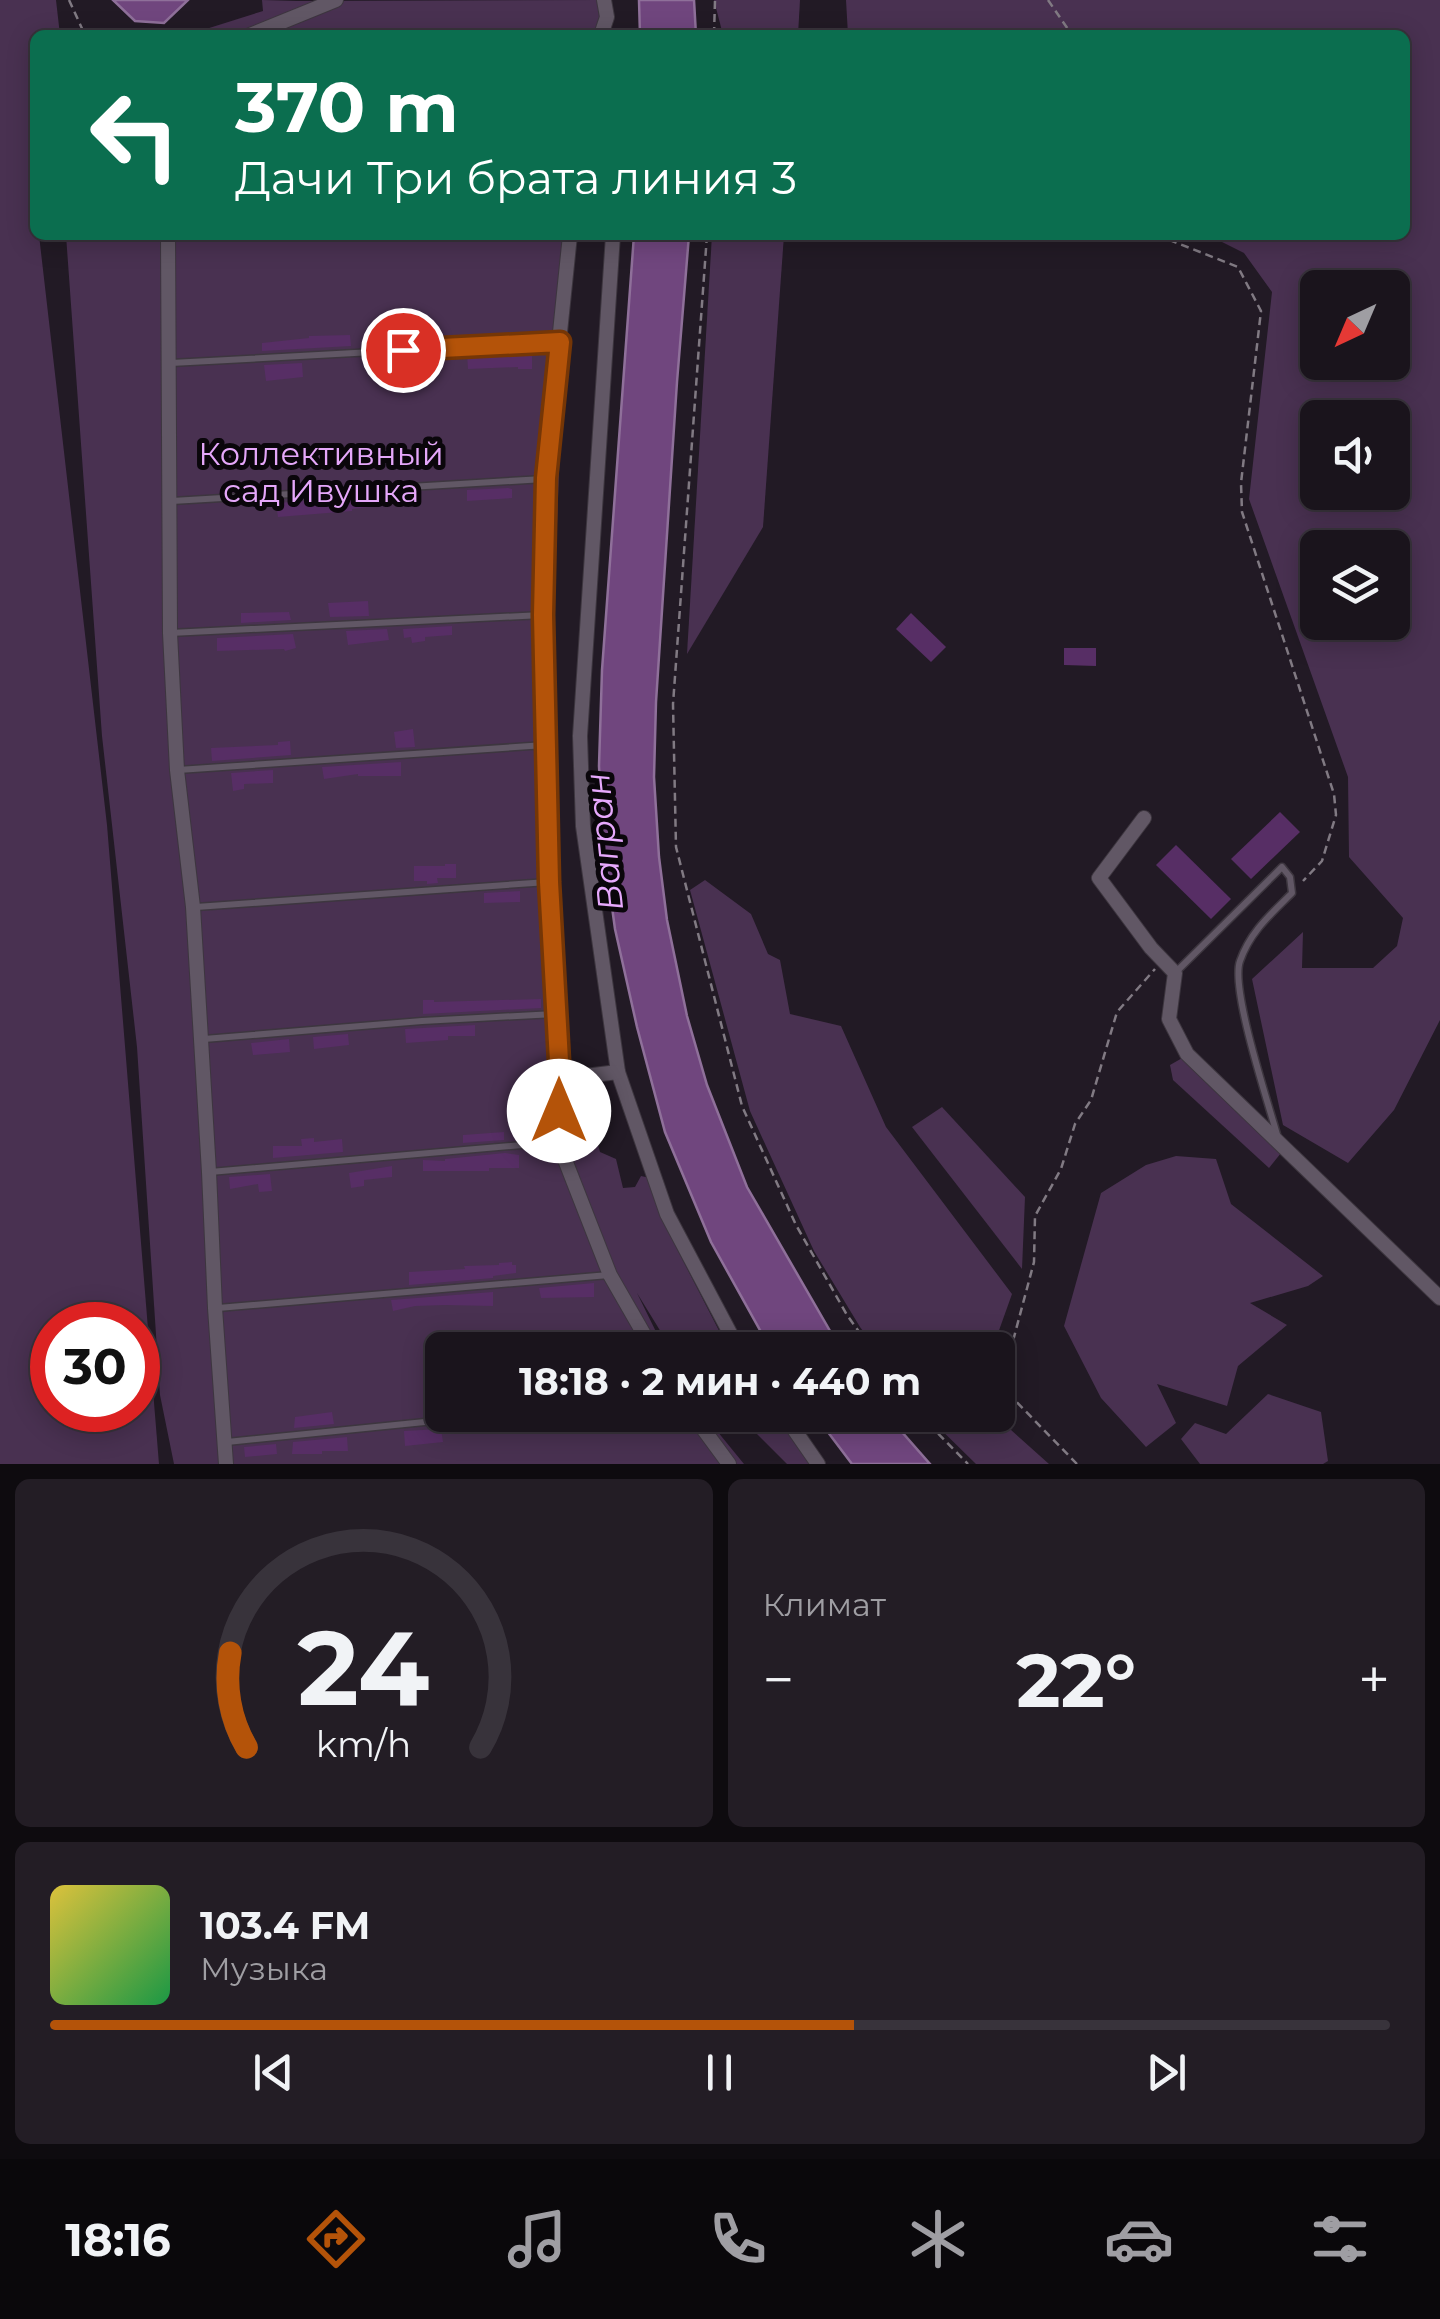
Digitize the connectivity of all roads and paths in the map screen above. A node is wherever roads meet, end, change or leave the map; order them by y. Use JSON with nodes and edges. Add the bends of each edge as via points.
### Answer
{"nodes":[{"id":1,"x":69,"y":0,"type":"edge"},
{"id":2,"x":336,"y":0,"type":"edge"},
{"id":3,"x":604,"y":0,"type":"edge"},
{"id":4,"x":715,"y":0,"type":"edge"},
{"id":5,"x":1048,"y":0,"type":"edge"},
{"id":6,"x":607,"y":17,"type":"junction"},
{"id":7,"x":83,"y":30,"type":"edge"},
{"id":8,"x":262,"y":30,"type":"edge"},
{"id":9,"x":603,"y":30,"type":"edge"},
{"id":10,"x":610,"y":30,"type":"edge"},
{"id":11,"x":714,"y":30,"type":"edge"},
{"id":12,"x":1069,"y":30,"type":"edge"},
{"id":13,"x":168,"y":240,"type":"edge"},
{"id":14,"x":570,"y":240,"type":"edge"},
{"id":15,"x":613,"y":240,"type":"edge"},
{"id":16,"x":707,"y":240,"type":"edge"},
{"id":17,"x":1169,"y":240,"type":"edge"},
{"id":18,"x":560,"y":342,"type":"junction"},
{"id":19,"x":168,"y":363,"type":"junction"},
{"id":20,"x":546,"y":478,"type":"junction"},
{"id":21,"x":168,"y":501,"type":"junction"},
{"id":22,"x":543,"y":615,"type":"junction"},
{"id":23,"x":170,"y":633,"type":"junction"},
{"id":24,"x":546,"y":745,"type":"junction"},
{"id":25,"x":177,"y":770,"type":"junction"},
{"id":26,"x":1144,"y":818,"type":"dead end"},
{"id":27,"x":549,"y":882,"type":"junction"},
{"id":28,"x":1292,"y":893,"type":"junction"},
{"id":29,"x":193,"y":907,"type":"junction"},
{"id":30,"x":1176,"y":973,"type":"junction"},
{"id":31,"x":556,"y":1014,"type":"junction"},
{"id":32,"x":200,"y":1040,"type":"junction"},
{"id":33,"x":618,"y":1072,"type":"junction"},
{"id":34,"x":560,"y":1079,"type":"junction"},
{"id":35,"x":1279,"y":1141,"type":"junction"},
{"id":36,"x":558,"y":1142,"type":"junction"},
{"id":37,"x":209,"y":1172,"type":"junction"},
{"id":38,"x":610,"y":1275,"type":"junction"},
{"id":39,"x":1440,"y":1298,"type":"edge"},
{"id":40,"x":215,"y":1308,"type":"junction"},
{"id":41,"x":643,"y":1332,"type":"edge"},
{"id":42,"x":730,"y":1332,"type":"edge"},
{"id":43,"x":858,"y":1332,"type":"edge"},
{"id":44,"x":425,"y":1422,"type":"edge"},
{"id":45,"x":705,"y":1432,"type":"edge"},
{"id":46,"x":796,"y":1432,"type":"edge"},
{"id":47,"x":937,"y":1432,"type":"edge"},
{"id":48,"x":223,"y":1442,"type":"junction"},
{"id":49,"x":226,"y":1464,"type":"edge"},
{"id":50,"x":730,"y":1464,"type":"edge"},
{"id":51,"x":818,"y":1464,"type":"edge"},
{"id":52,"x":968,"y":1464,"type":"edge"},
{"id":53,"x":1077,"y":1464,"type":"edge"}],
"edges":[{"from":1,"to":7,"type":"path"},
{"from":2,"to":8,"type":"street"},
{"from":3,"to":6,"type":"street"},
{"from":4,"to":11,"type":"path"},
{"from":5,"to":12,"type":"path"},
{"from":6,"to":9,"type":"street"},
{"from":6,"to":10,"type":"street"},
{"from":13,"to":19,"type":"street"},
{"from":14,"to":18,"type":"street"},
{"from":15,"to":33,"type":"street","via":[[580,736],[582,826]]},
{"from":16,"to":43,"type":"path","via":[[673,704],[676,847],[742,1106],[796,1225]]},
{"from":17,"to":28,"type":"path","via":[[1238,267],[1261,311],[1242,512],[1336,815],[1322,861]]},
{"from":18,"to":19,"type":"lane"},
{"from":18,"to":20,"type":"street"},
{"from":19,"to":21,"type":"street"},
{"from":20,"to":21,"type":"lane"},
{"from":20,"to":22,"type":"street"},
{"from":21,"to":23,"type":"street"},
{"from":22,"to":23,"type":"lane"},
{"from":22,"to":24,"type":"street"},
{"from":23,"to":25,"type":"street"},
{"from":24,"to":25,"type":"lane"},
{"from":24,"to":27,"type":"street"},
{"from":25,"to":29,"type":"street"},
{"from":26,"to":30,"type":"street","via":[[1099,878]]},
{"from":27,"to":29,"type":"lane"},
{"from":27,"to":31,"type":"street"},
{"from":28,"to":30,"type":"lane","via":[[1282,867]]},
{"from":28,"to":35,"type":"lane","via":[[1252,933],[1238,966],[1242,1008]]},
{"from":29,"to":32,"type":"street"},
{"from":30,"to":35,"type":"street","via":[[1169,1019],[1188,1054]]},
{"from":30,"to":53,"type":"path","via":[[1156,968],[1116,1012],[1092,1100],[1035,1216],[1034,1262],[1000,1386]]},
{"from":31,"to":32,"type":"lane"},
{"from":31,"to":34,"type":"street"},
{"from":32,"to":37,"type":"street"},
{"from":33,"to":34,"type":"street"},
{"from":33,"to":42,"type":"street","via":[[667,1214]]},
{"from":34,"to":36,"type":"street"},
{"from":35,"to":39,"type":"street"},
{"from":36,"to":37,"type":"lane"},
{"from":36,"to":38,"type":"street"},
{"from":37,"to":40,"type":"street"},
{"from":38,"to":40,"type":"lane"},
{"from":38,"to":41,"type":"street"},
{"from":40,"to":48,"type":"street"},
{"from":44,"to":48,"type":"lane"},
{"from":45,"to":50,"type":"street"},
{"from":46,"to":51,"type":"street"},
{"from":47,"to":52,"type":"path"},
{"from":48,"to":49,"type":"street"}]}
